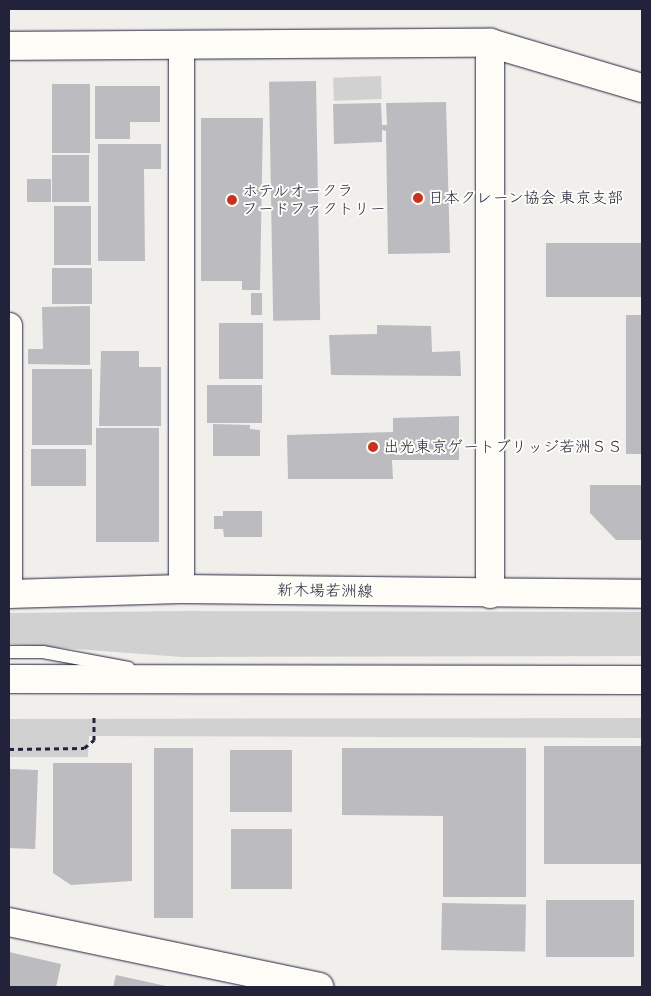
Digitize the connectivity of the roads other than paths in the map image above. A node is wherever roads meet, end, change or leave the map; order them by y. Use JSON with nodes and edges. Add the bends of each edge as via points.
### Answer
{"nodes":[{"id":1,"x":490,"y":43,"type":"junction"},
{"id":2,"x":181,"y":44,"type":"junction"},
{"id":3,"x":9,"y":46,"type":"edge"},
{"id":4,"x":642,"y":88,"type":"edge"},
{"id":5,"x":9,"y":325,"type":"edge"},
{"id":6,"x":181,"y":589,"type":"junction"},
{"id":7,"x":9,"y":594,"type":"edge"},
{"id":8,"x":490,"y":594,"type":"junction"},
{"id":9,"x":642,"y":594,"type":"edge"},
{"id":10,"x":9,"y":652,"type":"edge"},
{"id":11,"x":9,"y":679,"type":"edge"},
{"id":12,"x":188,"y":679,"type":"junction"},
{"id":13,"x":642,"y":680,"type":"edge"},
{"id":14,"x":9,"y":922,"type":"edge"},
{"id":15,"x":319,"y":987,"type":"edge"}],
"edges":[{"from":1,"to":2,"type":"street"},
{"from":1,"to":4,"type":"street"},
{"from":1,"to":8,"type":"street"},
{"from":2,"to":3,"type":"street"},
{"from":2,"to":6,"type":"street"},
{"from":5,"to":7,"type":"street"},
{"from":6,"to":7,"type":"street","name":"新木場若洲線"},
{"from":6,"to":8,"type":"street","name":"新木場若洲線"},
{"from":8,"to":9,"type":"street","name":"新木場若洲線"},
{"from":10,"to":12,"type":"lane","via":[[43,652]]},
{"from":11,"to":12,"type":"street"},
{"from":12,"to":13,"type":"street"},
{"from":14,"to":15,"type":"street"}]}
